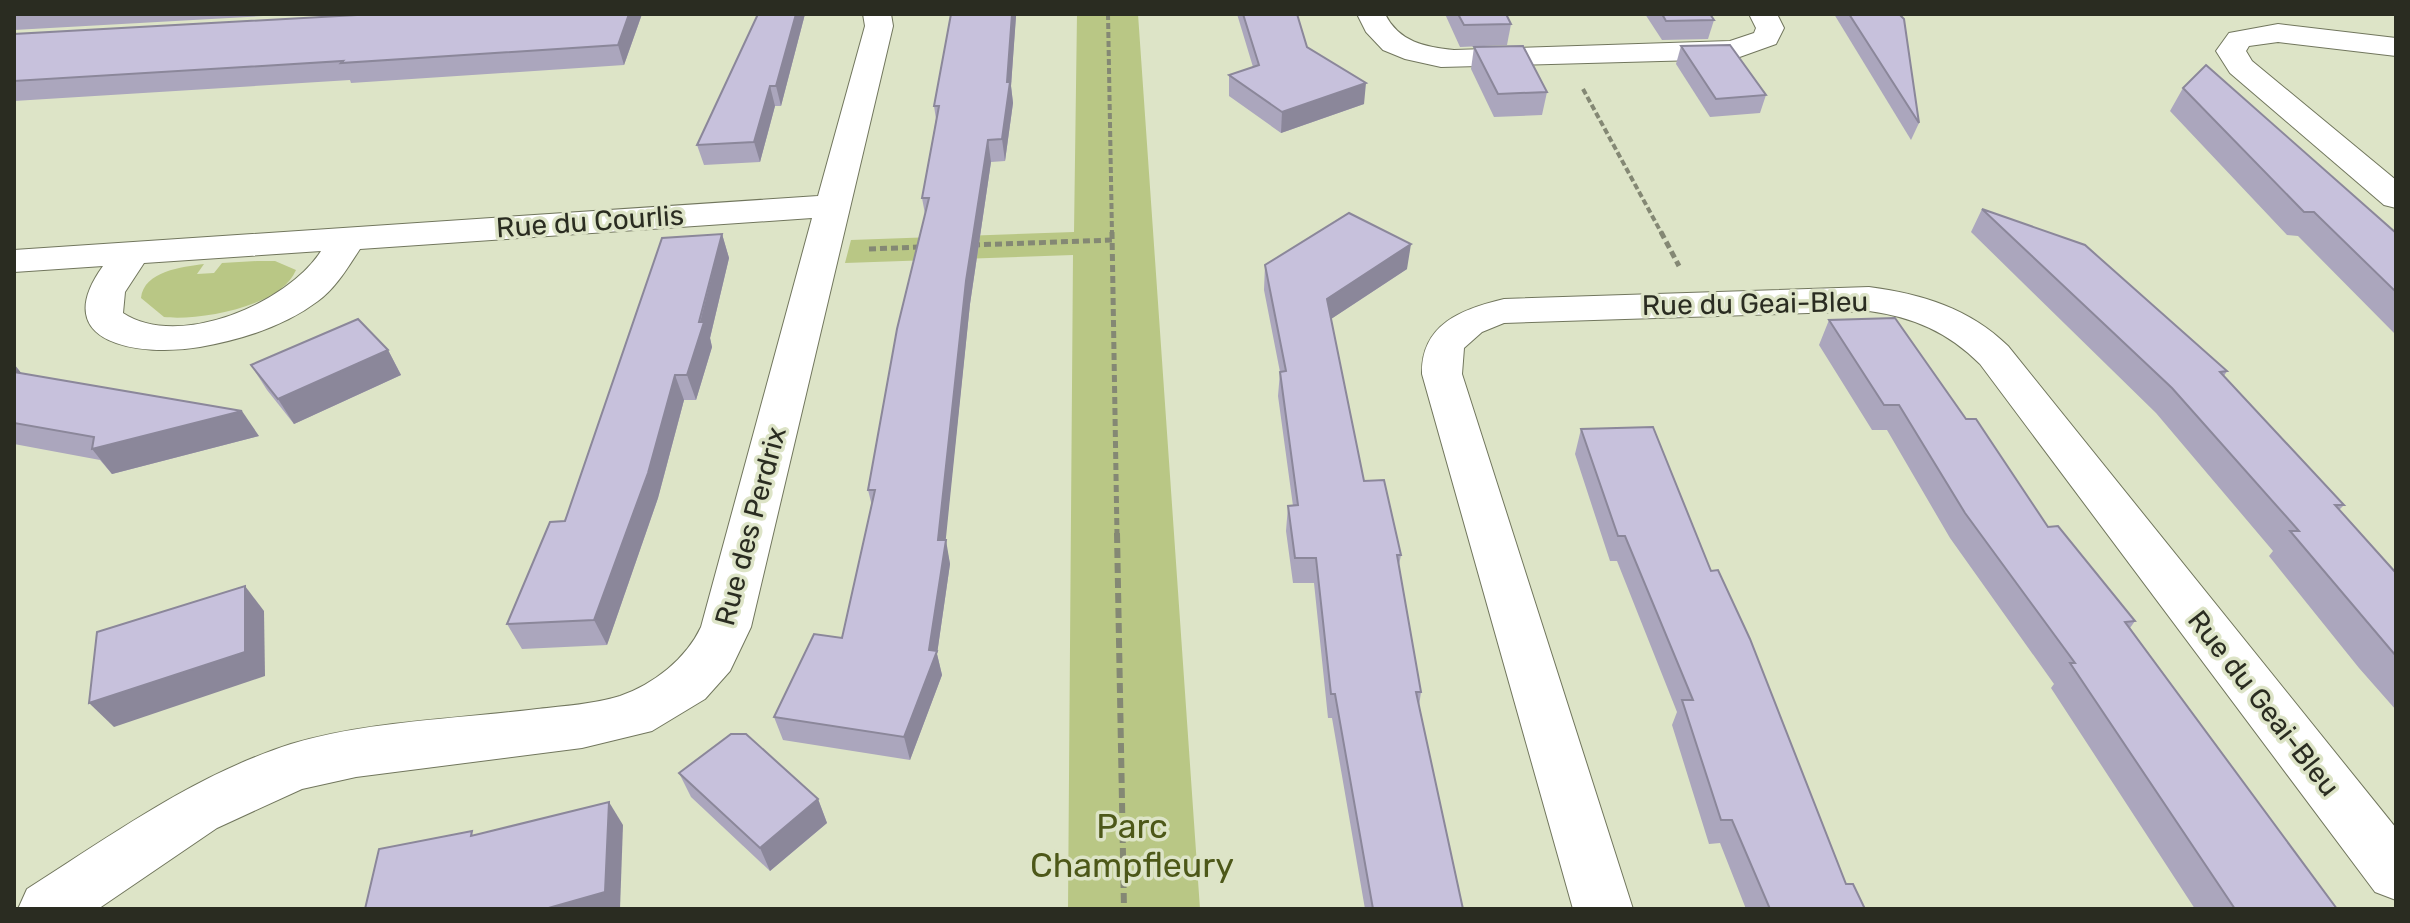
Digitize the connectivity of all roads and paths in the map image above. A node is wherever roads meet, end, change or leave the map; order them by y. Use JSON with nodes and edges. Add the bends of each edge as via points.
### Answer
{"nodes":[{"id":1,"x":877,"y":14,"type":"edge"},
{"id":2,"x":1108,"y":14,"type":"edge"},
{"id":3,"x":1371,"y":14,"type":"edge"},
{"id":4,"x":1763,"y":14,"type":"edge"},
{"id":5,"x":2396,"y":47,"type":"edge"},
{"id":6,"x":1578,"y":81,"type":"dead end"},
{"id":7,"x":2396,"y":198,"type":"edge"},
{"id":8,"x":833,"y":206,"type":"junction"},
{"id":9,"x":348,"y":238,"type":"junction"},
{"id":10,"x":1112,"y":240,"type":"junction"},
{"id":11,"x":959,"y":246,"type":"edge"},
{"id":12,"x":929,"y":247,"type":"edge"},
{"id":13,"x":859,"y":250,"type":"dead end"},
{"id":14,"x":133,"y":253,"type":"junction"},
{"id":15,"x":14,"y":261,"type":"edge"},
{"id":16,"x":1682,"y":272,"type":"dead end"},
{"id":17,"x":2396,"y":873,"type":"edge"},
{"id":18,"x":48,"y":909,"type":"edge"},
{"id":19,"x":1124,"y":909,"type":"edge"},
{"id":20,"x":1603,"y":909,"type":"edge"}],
"edges":[{"from":1,"to":8,"type":"street","name":"Rue des Perdrix","via":[[879,26]]},
{"from":2,"to":10,"type":"path"},
{"from":3,"to":4,"type":"street","via":[[1382,36],[1397,45],[1454,59],[1734,50],[1766,38],[1770,28]]},
{"from":5,"to":7,"type":"street","via":[[2263,33],[2239,39],[2231,51],[2241,67]]},
{"from":6,"to":16,"type":"path"},
{"from":8,"to":9,"type":"street","name":"Rue du Courlis"},
{"from":8,"to":18,"type":"street","name":"Rue des Perdrix","via":[[726,627],[712,657],[687,684],[653,706],[614,721],[326,758],[262,778],[197,810]]},
{"from":9,"to":14,"type":"street","name":"Rue du Courlis"},
{"from":9,"to":14,"type":"street","via":[[323,277],[286,305],[233,327],[179,337],[132,335],[105,319],[105,294]]},
{"from":10,"to":11,"type":"path"},
{"from":10,"to":19,"type":"path"},
{"from":12,"to":13,"type":"path"},
{"from":14,"to":15,"type":"street","name":"Rue du Courlis"},
{"from":17,"to":20,"type":"street","name":"Rue du Geai-Bleu","via":[[1994,355],[1962,328],[1917,307],[1869,299],[1504,311],[1478,318],[1450,337],[1441,355],[1442,374]]}]}
